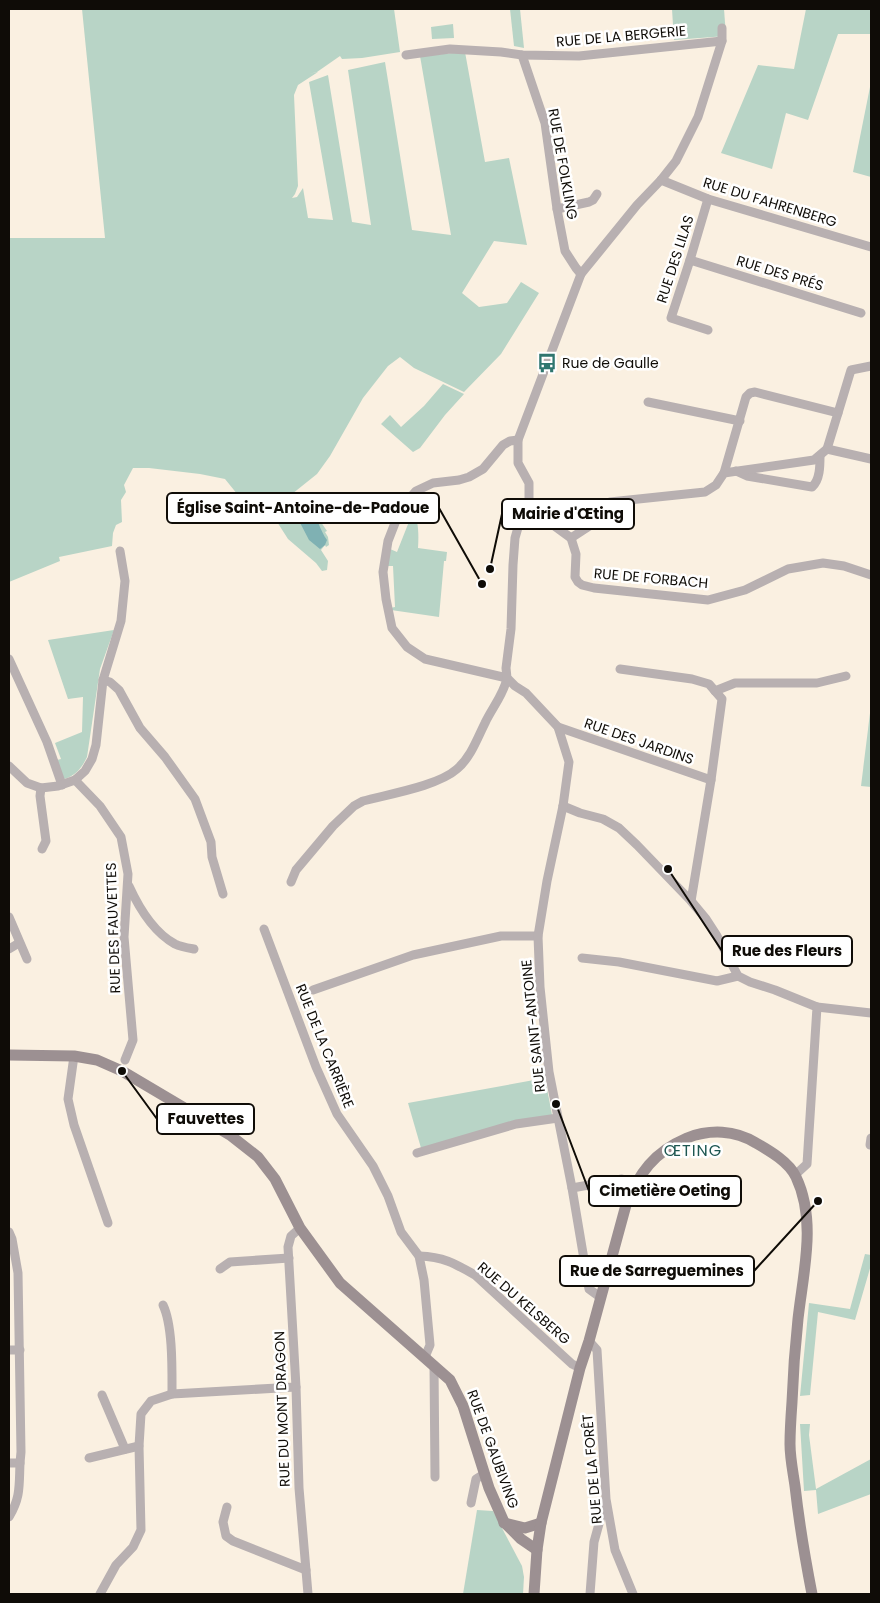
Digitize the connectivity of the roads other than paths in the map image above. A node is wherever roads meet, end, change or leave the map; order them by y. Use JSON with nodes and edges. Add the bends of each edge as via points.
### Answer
{"nodes":[{"id":1,"x":722,"y":28,"type":"dead end"},
{"id":2,"x":722,"y":41,"type":"junction"},
{"id":3,"x":406,"y":55,"type":"dead end"},
{"id":4,"x":522,"y":55,"type":"junction"},
{"id":5,"x":661,"y":180,"type":"junction"},
{"id":6,"x":597,"y":194,"type":"dead end"},
{"id":7,"x":708,"y":199,"type":"junction"},
{"id":8,"x":557,"y":209,"type":"junction"},
{"id":9,"x":871,"y":247,"type":"edge"},
{"id":10,"x":690,"y":260,"type":"junction"},
{"id":11,"x":581,"y":274,"type":"junction"},
{"id":12,"x":861,"y":313,"type":"dead end"},
{"id":13,"x":708,"y":330,"type":"dead end"},
{"id":14,"x":871,"y":366,"type":"edge"},
{"id":15,"x":648,"y":402,"type":"dead end"},
{"id":16,"x":838,"y":412,"type":"junction"},
{"id":17,"x":740,"y":422,"type":"junction"},
{"id":18,"x":518,"y":440,"type":"junction"},
{"id":19,"x":824,"y":452,"type":"junction"},
{"id":20,"x":871,"y":459,"type":"edge"},
{"id":21,"x":736,"y":471,"type":"junction"},
{"id":22,"x":724,"y":473,"type":"junction"},
{"id":23,"x":528,"y":511,"type":"junction"},
{"id":24,"x":571,"y":538,"type":"junction"},
{"id":25,"x":120,"y":550,"type":"dead end"},
{"id":26,"x":871,"y":575,"type":"edge"},
{"id":27,"x":9,"y":659,"type":"edge"},
{"id":28,"x":620,"y":669,"type":"dead end"},
{"id":29,"x":846,"y":676,"type":"dead end"},
{"id":30,"x":508,"y":678,"type":"junction"},
{"id":31,"x":102,"y":680,"type":"junction"},
{"id":32,"x":716,"y":691,"type":"junction"},
{"id":33,"x":558,"y":728,"type":"junction"},
{"id":34,"x":9,"y":766,"type":"edge"},
{"id":35,"x":76,"y":780,"type":"junction"},
{"id":36,"x":711,"y":780,"type":"junction"},
{"id":37,"x":62,"y":785,"type":"junction"},
{"id":38,"x":41,"y":788,"type":"junction"},
{"id":39,"x":563,"y":806,"type":"junction"},
{"id":40,"x":42,"y":849,"type":"dead end"},
{"id":41,"x":291,"y":882,"type":"dead end"},
{"id":42,"x":128,"y":884,"type":"junction"},
{"id":43,"x":223,"y":894,"type":"dead end"},
{"id":44,"x":691,"y":901,"type":"junction"},
{"id":45,"x":9,"y":917,"type":"edge"},
{"id":46,"x":264,"y":930,"type":"dead end"},
{"id":47,"x":538,"y":936,"type":"junction"},
{"id":48,"x":19,"y":943,"type":"junction"},
{"id":49,"x":9,"y":949,"type":"edge"},
{"id":50,"x":194,"y":950,"type":"dead end"},
{"id":51,"x":582,"y":958,"type":"dead end"},
{"id":52,"x":27,"y":959,"type":"dead end"},
{"id":53,"x":738,"y":976,"type":"junction"},
{"id":54,"x":313,"y":990,"type":"dead end"},
{"id":55,"x":817,"y":1007,"type":"junction"},
{"id":56,"x":871,"y":1013,"type":"edge"},
{"id":57,"x":9,"y":1055,"type":"edge"},
{"id":58,"x":74,"y":1056,"type":"junction"},
{"id":59,"x":125,"y":1060,"type":"dead end"},
{"id":60,"x":558,"y":1118,"type":"junction"},
{"id":61,"x":417,"y":1153,"type":"dead end"},
{"id":62,"x":795,"y":1175,"type":"junction"},
{"id":63,"x":634,"y":1185,"type":"junction"},
{"id":64,"x":572,"y":1188,"type":"junction"},
{"id":65,"x":108,"y":1223,"type":"dead end"},
{"id":66,"x":300,"y":1228,"type":"junction"},
{"id":67,"x":9,"y":1232,"type":"edge"},
{"id":68,"x":419,"y":1256,"type":"junction"},
{"id":69,"x":289,"y":1258,"type":"junction"},
{"id":70,"x":220,"y":1269,"type":"dead end"},
{"id":71,"x":13,"y":1273,"type":"edge"},
{"id":72,"x":600,"y":1297,"type":"junction"},
{"id":73,"x":163,"y":1305,"type":"dead end"},
{"id":74,"x":589,"y":1341,"type":"junction"},
{"id":75,"x":9,"y":1350,"type":"edge"},
{"id":76,"x":20,"y":1350,"type":"junction"},
{"id":77,"x":429,"y":1361,"type":"junction"},
{"id":78,"x":580,"y":1368,"type":"junction"},
{"id":79,"x":296,"y":1388,"type":"junction"},
{"id":80,"x":172,"y":1394,"type":"junction"},
{"id":81,"x":102,"y":1395,"type":"dead end"},
{"id":82,"x":139,"y":1446,"type":"junction"},
{"id":83,"x":125,"y":1449,"type":"junction"},
{"id":84,"x":88,"y":1458,"type":"dead end"},
{"id":85,"x":20,"y":1462,"type":"junction"},
{"id":86,"x":9,"y":1463,"type":"edge"},
{"id":87,"x":484,"y":1474,"type":"junction"},
{"id":88,"x":434,"y":1477,"type":"dead end"},
{"id":89,"x":606,"y":1499,"type":"junction"},
{"id":90,"x":472,"y":1503,"type":"dead end"},
{"id":91,"x":227,"y":1507,"type":"dead end"},
{"id":92,"x":9,"y":1517,"type":"edge"},
{"id":93,"x":504,"y":1522,"type":"junction"},
{"id":94,"x":541,"y":1522,"type":"junction"},
{"id":95,"x":537,"y":1550,"type":"junction"},
{"id":96,"x":306,"y":1570,"type":"junction"},
{"id":97,"x":100,"y":1594,"type":"edge"},
{"id":98,"x":308,"y":1594,"type":"edge"},
{"id":99,"x":534,"y":1594,"type":"edge"},
{"id":100,"x":590,"y":1594,"type":"edge"},
{"id":101,"x":634,"y":1594,"type":"edge"},
{"id":102,"x":812,"y":1594,"type":"edge"}],
"edges":[{"from":1,"to":2,"type":"street"},
{"from":2,"to":4,"type":"street","name":"RUE DE LA BERGERIE","via":[[579,56]]},
{"from":2,"to":5,"type":"street","via":[[698,117],[676,161]]},
{"from":3,"to":4,"type":"street","name":"RUE DE LA BERGERIE","via":[[450,49]]},
{"from":4,"to":8,"type":"street","name":"RUE DE FOLKLING","via":[[545,123]]},
{"from":5,"to":7,"type":"street","name":"RUE DU FAHRENBERG"},
{"from":5,"to":11,"type":"street"},
{"from":6,"to":8,"type":"street","via":[[589,202]]},
{"from":7,"to":9,"type":"street","name":"RUE DU FAHRENBERG"},
{"from":7,"to":10,"type":"street","name":"RUE DES LILAS"},
{"from":8,"to":11,"type":"street","name":"RUE DE FOLKLING","via":[[565,251]]},
{"from":10,"to":12,"type":"street","name":"RUE DES PRÉS"},
{"from":10,"to":13,"type":"street","name":"RUE DES LILAS","via":[[671,318]]},
{"from":11,"to":18,"type":"street"},
{"from":14,"to":16,"type":"street","via":[[851,370]]},
{"from":15,"to":17,"type":"street"},
{"from":16,"to":17,"type":"street","via":[[755,392],[746,397]]},
{"from":16,"to":19,"type":"street"},
{"from":17,"to":22,"type":"street"},
{"from":18,"to":23,"type":"street","via":[[518,463],[529,483]]},
{"from":18,"to":30,"type":"street","via":[[502,445],[483,469],[469,477],[433,483],[416,491],[403,506],[395,523],[388,541],[383,572],[392,628],[407,647],[425,659]]},
{"from":19,"to":20,"type":"street"},
{"from":19,"to":21,"type":"street","via":[[814,460]]},
{"from":19,"to":21,"type":"street","via":[[816,484],[812,487],[747,476]]},
{"from":21,"to":22,"type":"street"},
{"from":22,"to":24,"type":"street","via":[[716,485],[704,492],[610,502],[594,523]]},
{"from":23,"to":24,"type":"street","via":[[546,519]]},
{"from":23,"to":30,"type":"street","via":[[515,538]]},
{"from":24,"to":26,"type":"street","name":"RUE DE FORBACH","via":[[576,554],[575,577],[582,585],[594,588],[708,600],[745,590],[788,569],[823,563]]},
{"from":25,"to":31,"type":"street","via":[[125,581],[121,621]]},
{"from":27,"to":37,"type":"street","via":[[47,742]]},
{"from":28,"to":32,"type":"street","via":[[692,679],[709,684]]},
{"from":29,"to":32,"type":"street","via":[[817,683],[735,683]]},
{"from":30,"to":33,"type":"street"},
{"from":30,"to":41,"type":"street","via":[[472,750],[457,769],[431,783],[354,806],[296,870]]},
{"from":31,"to":35,"type":"street","via":[[96,745],[92,759]]},
{"from":31,"to":43,"type":"street","via":[[120,690],[140,728],[195,798],[211,842]]},
{"from":32,"to":36,"type":"street","via":[[722,699]]},
{"from":33,"to":36,"type":"street","name":"RUE DES JARDINS"},
{"from":33,"to":39,"type":"street","name":"RUE SAINT-ANTOINE","via":[[569,762]]},
{"from":34,"to":38,"type":"street","via":[[27,783]]},
{"from":35,"to":37,"type":"street"},
{"from":35,"to":42,"type":"street","name":"RUE DES FAUVETTES","via":[[100,806],[121,837]]},
{"from":36,"to":44,"type":"street"},
{"from":37,"to":38,"type":"street"},
{"from":38,"to":40,"type":"street","via":[[46,841]]},
{"from":39,"to":44,"type":"street","via":[[603,819],[619,828]]},
{"from":39,"to":47,"type":"street","name":"RUE SAINT-ANTOINE"},
{"from":42,"to":50,"type":"street","via":[[138,906],[156,929],[175,944]]},
{"from":42,"to":59,"type":"street","name":"RUE DES FAUVETTES","via":[[124,937],[133,1040]]},
{"from":44,"to":53,"type":"street","via":[[717,936]]},
{"from":45,"to":48,"type":"street"},
{"from":46,"to":68,"type":"street","name":"RUE DE LA CARRIÈRE","via":[[337,1114],[373,1166],[401,1232]]},
{"from":47,"to":54,"type":"street","via":[[501,936],[413,955]]},
{"from":47,"to":60,"type":"street","name":"RUE SAINT-ANTOINE","via":[[549,1072]]},
{"from":48,"to":49,"type":"street"},
{"from":48,"to":52,"type":"street"},
{"from":51,"to":53,"type":"street","via":[[717,981]]},
{"from":53,"to":55,"type":"street"},
{"from":55,"to":56,"type":"street"},
{"from":55,"to":62,"type":"street","via":[[807,1164]]},
{"from":57,"to":58,"type":"main road","name":"RUE DE GAUBIVING"},
{"from":58,"to":65,"type":"street","via":[[68,1099]]},
{"from":58,"to":66,"type":"main road","name":"RUE DE GAUBIVING","via":[[97,1060],[122,1071],[230,1135],[258,1157],[275,1180]]},
{"from":60,"to":61,"type":"street","via":[[516,1124]]},
{"from":60,"to":64,"type":"street","name":"RUE SAINT-ANTOINE"},
{"from":62,"to":63,"type":"main road","via":[[770,1151],[753,1141],[734,1133],[713,1131],[689,1137],[659,1153]]},
{"from":62,"to":102,"type":"main road","via":[[804,1198],[808,1226],[795,1350],[790,1444],[800,1532]]},
{"from":63,"to":64,"type":"street","via":[[622,1179]]},
{"from":63,"to":72,"type":"main road"},
{"from":64,"to":72,"type":"street","name":"RUE SAINT-ANTOINE","via":[[589,1288]]},
{"from":66,"to":69,"type":"street","name":"RUE DU MONT DRAGON","via":[[290,1236]]},
{"from":66,"to":77,"type":"main road","name":"RUE DE GAUBIVING","via":[[340,1283]]},
{"from":67,"to":71,"type":"street"},
{"from":68,"to":77,"type":"street","via":[[424,1280]]},
{"from":68,"to":78,"type":"street","name":"RUE DU KELSBERG","via":[[438,1257],[475,1275]]},
{"from":69,"to":70,"type":"street","via":[[230,1262]]},
{"from":69,"to":79,"type":"street","name":"RUE DU MONT DRAGON"},
{"from":71,"to":76,"type":"street"},
{"from":72,"to":74,"type":"main road"},
{"from":73,"to":80,"type":"street","via":[[167,1313],[172,1360]]},
{"from":74,"to":78,"type":"main road"},
{"from":74,"to":89,"type":"street","name":"RUE DE LA FORÊT","via":[[598,1350]]},
{"from":75,"to":76,"type":"street"},
{"from":76,"to":85,"type":"street"},
{"from":77,"to":87,"type":"main road","name":"RUE DE GAUBIVING","via":[[450,1380],[463,1406]]},
{"from":77,"to":88,"type":"street"},
{"from":78,"to":94,"type":"main road"},
{"from":79,"to":80,"type":"street"},
{"from":79,"to":96,"type":"street","name":"RUE DU MONT DRAGON"},
{"from":80,"to":82,"type":"street","via":[[151,1401],[141,1414]]},
{"from":81,"to":83,"type":"street"},
{"from":82,"to":83,"type":"street"},
{"from":82,"to":97,"type":"street","via":[[141,1530]]},
{"from":83,"to":84,"type":"street"},
{"from":85,"to":86,"type":"street"},
{"from":85,"to":92,"type":"street","via":[[17,1504]]},
{"from":87,"to":90,"type":"street","via":[[476,1479]]},
{"from":87,"to":93,"type":"main road","name":"RUE DE GAUBIVING"},
{"from":89,"to":100,"type":"street","via":[[594,1542]]},
{"from":89,"to":101,"type":"street","name":"RUE DE LA FORÊT","via":[[615,1550]]},
{"from":91,"to":96,"type":"street","via":[[223,1522],[226,1536]]},
{"from":93,"to":94,"type":"main road","via":[[525,1528]]},
{"from":93,"to":95,"type":"main road"},
{"from":94,"to":95,"type":"main road"},
{"from":95,"to":99,"type":"main road"},
{"from":96,"to":98,"type":"street","name":"RUE DU MONT DRAGON"}]}
